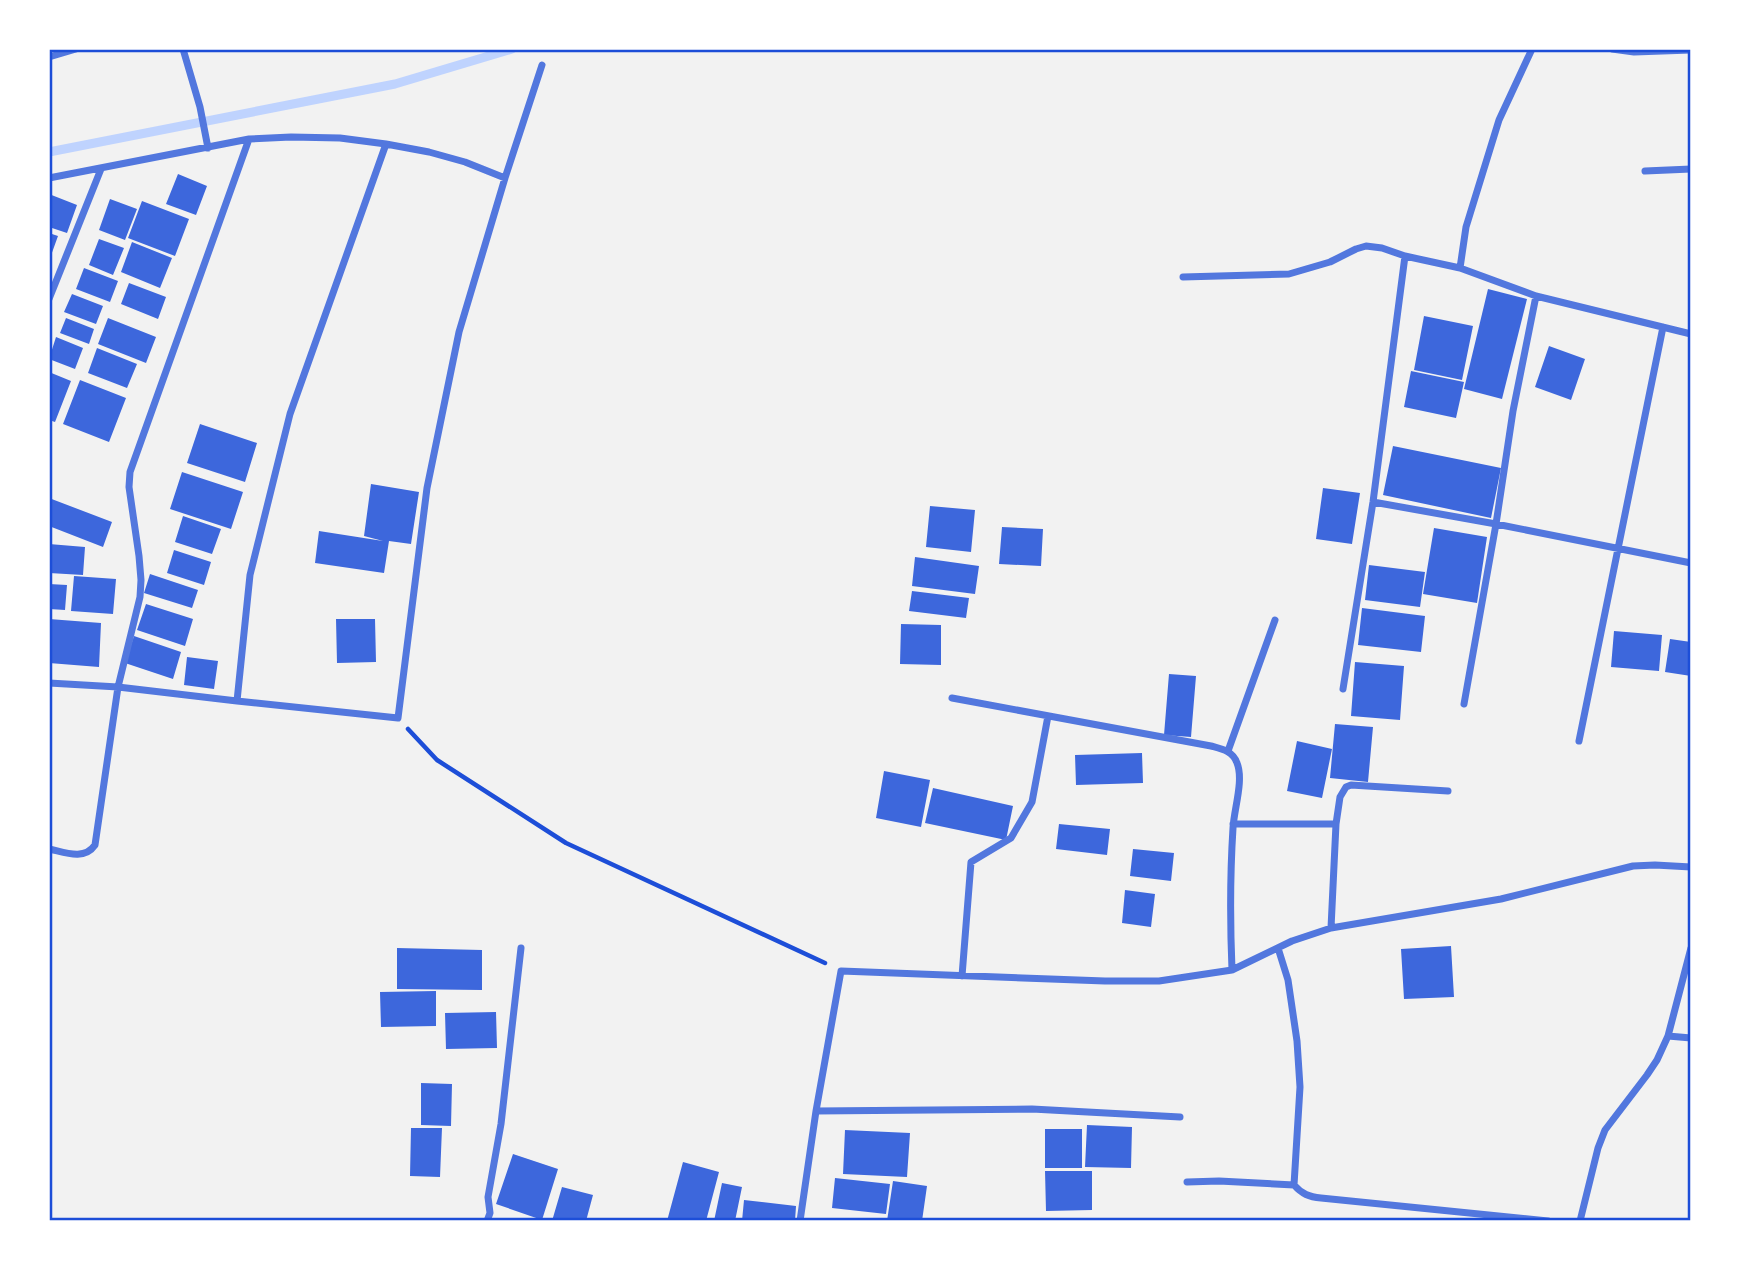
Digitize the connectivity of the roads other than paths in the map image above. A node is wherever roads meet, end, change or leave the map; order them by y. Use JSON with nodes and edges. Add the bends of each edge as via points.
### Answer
{"nodes":[{"id":1,"x":76,"y":49,"type":"edge"},
{"id":2,"x":183,"y":49,"type":"edge"},
{"id":3,"x":1532,"y":49,"type":"edge"},
{"id":4,"x":1612,"y":49,"type":"edge"},
{"id":5,"x":1691,"y":50,"type":"edge"},
{"id":6,"x":49,"y":57,"type":"edge"},
{"id":7,"x":542,"y":65,"type":"dead end"},
{"id":8,"x":248,"y":139,"type":"junction"},
{"id":9,"x":386,"y":144,"type":"junction"},
{"id":10,"x":208,"y":148,"type":"junction"},
{"id":11,"x":102,"y":169,"type":"junction"},
{"id":12,"x":1691,"y":169,"type":"edge"},
{"id":13,"x":1644,"y":171,"type":"dead end"},
{"id":14,"x":49,"y":178,"type":"edge"},
{"id":15,"x":505,"y":178,"type":"junction"},
{"id":16,"x":1404,"y":259,"type":"junction"},
{"id":17,"x":1460,"y":268,"type":"junction"},
{"id":18,"x":1183,"y":277,"type":"dead end"},
{"id":19,"x":1536,"y":296,"type":"junction"},
{"id":20,"x":49,"y":299,"type":"edge"},
{"id":21,"x":1663,"y":327,"type":"junction"},
{"id":22,"x":1691,"y":334,"type":"edge"},
{"id":23,"x":1373,"y":502,"type":"junction"},
{"id":24,"x":1496,"y":524,"type":"junction"},
{"id":25,"x":1618,"y":548,"type":"junction"},
{"id":26,"x":1691,"y":563,"type":"edge"},
{"id":27,"x":1275,"y":620,"type":"dead end"},
{"id":28,"x":49,"y":683,"type":"edge"},
{"id":29,"x":118,"y":687,"type":"junction"},
{"id":30,"x":1343,"y":689,"type":"dead end"},
{"id":31,"x":952,"y":698,"type":"dead end"},
{"id":32,"x":237,"y":701,"type":"junction"},
{"id":33,"x":1464,"y":704,"type":"dead end"},
{"id":34,"x":1048,"y":716,"type":"junction"},
{"id":35,"x":1579,"y":740,"type":"dead end"},
{"id":36,"x":1228,"y":751,"type":"junction"},
{"id":37,"x":1448,"y":791,"type":"dead end"},
{"id":38,"x":1233,"y":824,"type":"junction"},
{"id":39,"x":1336,"y":824,"type":"junction"},
{"id":40,"x":49,"y":849,"type":"edge"},
{"id":41,"x":1691,"y":866,"type":"edge"},
{"id":42,"x":1331,"y":928,"type":"junction"},
{"id":43,"x":521,"y":948,"type":"dead end"},
{"id":44,"x":1278,"y":948,"type":"junction"},
{"id":45,"x":1691,"y":948,"type":"edge"},
{"id":46,"x":1231,"y":970,"type":"junction"},
{"id":47,"x":962,"y":976,"type":"junction"},
{"id":48,"x":1668,"y":1036,"type":"junction"},
{"id":49,"x":1691,"y":1038,"type":"edge"},
{"id":50,"x":816,"y":1111,"type":"junction"},
{"id":51,"x":1180,"y":1117,"type":"dead end"},
{"id":52,"x":1187,"y":1182,"type":"dead end"},
{"id":53,"x":1294,"y":1185,"type":"junction"},
{"id":54,"x":487,"y":1221,"type":"edge"},
{"id":55,"x":800,"y":1221,"type":"edge"},
{"id":56,"x":1548,"y":1221,"type":"edge"},
{"id":57,"x":1580,"y":1221,"type":"edge"}],
"edges":[{"from":1,"to":6,"type":"street"},
{"from":2,"to":10,"type":"street"},
{"from":3,"to":17,"type":"street","via":[[1499,120],[1466,227]]},
{"from":4,"to":5,"type":"street"},
{"from":7,"to":15,"type":"street"},
{"from":8,"to":9,"type":"street","via":[[340,138]]},
{"from":8,"to":10,"type":"street"},
{"from":8,"to":29,"type":"street","via":[[130,472],[141,580]]},
{"from":9,"to":15,"type":"street","via":[[465,162]]},
{"from":9,"to":32,"type":"street","via":[[290,414],[250,575]]},
{"from":10,"to":11,"type":"street"},
{"from":11,"to":14,"type":"street"},
{"from":11,"to":20,"type":"street"},
{"from":12,"to":13,"type":"street"},
{"from":15,"to":32,"type":"street","via":[[459,332],[427,488],[398,718]]},
{"from":16,"to":17,"type":"street"},
{"from":16,"to":18,"type":"street","via":[[1382,247],[1366,246],[1289,274]]},
{"from":16,"to":23,"type":"street"},
{"from":17,"to":19,"type":"street"},
{"from":19,"to":21,"type":"street"},
{"from":19,"to":24,"type":"street"},
{"from":21,"to":22,"type":"street"},
{"from":21,"to":25,"type":"street"},
{"from":23,"to":24,"type":"street"},
{"from":23,"to":30,"type":"street"},
{"from":24,"to":25,"type":"street"},
{"from":24,"to":33,"type":"street"},
{"from":25,"to":26,"type":"street"},
{"from":25,"to":35,"type":"street"},
{"from":27,"to":36,"type":"street"},
{"from":28,"to":29,"type":"street"},
{"from":29,"to":32,"type":"street"},
{"from":29,"to":40,"type":"street","via":[[95,845],[79,855]]},
{"from":31,"to":34,"type":"street"},
{"from":34,"to":36,"type":"street"},
{"from":34,"to":47,"type":"street","via":[[1032,802],[1011,838],[971,862]]},
{"from":36,"to":38,"type":"street","via":[[1237,761],[1240,778]]},
{"from":37,"to":39,"type":"street","via":[[1351,785],[1340,797]]},
{"from":38,"to":39,"type":"street"},
{"from":38,"to":46,"type":"street"},
{"from":39,"to":42,"type":"street"},
{"from":41,"to":42,"type":"street","via":[[1633,866],[1501,900]]},
{"from":42,"to":44,"type":"street"},
{"from":43,"to":54,"type":"street"},
{"from":44,"to":46,"type":"street"},
{"from":44,"to":53,"type":"street","via":[[1289,980],[1297,1041],[1300,1087]]},
{"from":45,"to":48,"type":"street"},
{"from":46,"to":47,"type":"street","via":[[1159,981]]},
{"from":47,"to":50,"type":"street","via":[[841,971]]},
{"from":48,"to":49,"type":"street"},
{"from":48,"to":57,"type":"street","via":[[1647,1075],[1605,1130]]},
{"from":50,"to":51,"type":"street","via":[[1032,1109]]},
{"from":50,"to":55,"type":"street"},
{"from":52,"to":53,"type":"street"},
{"from":53,"to":56,"type":"street","via":[[1311,1197]]}]}
